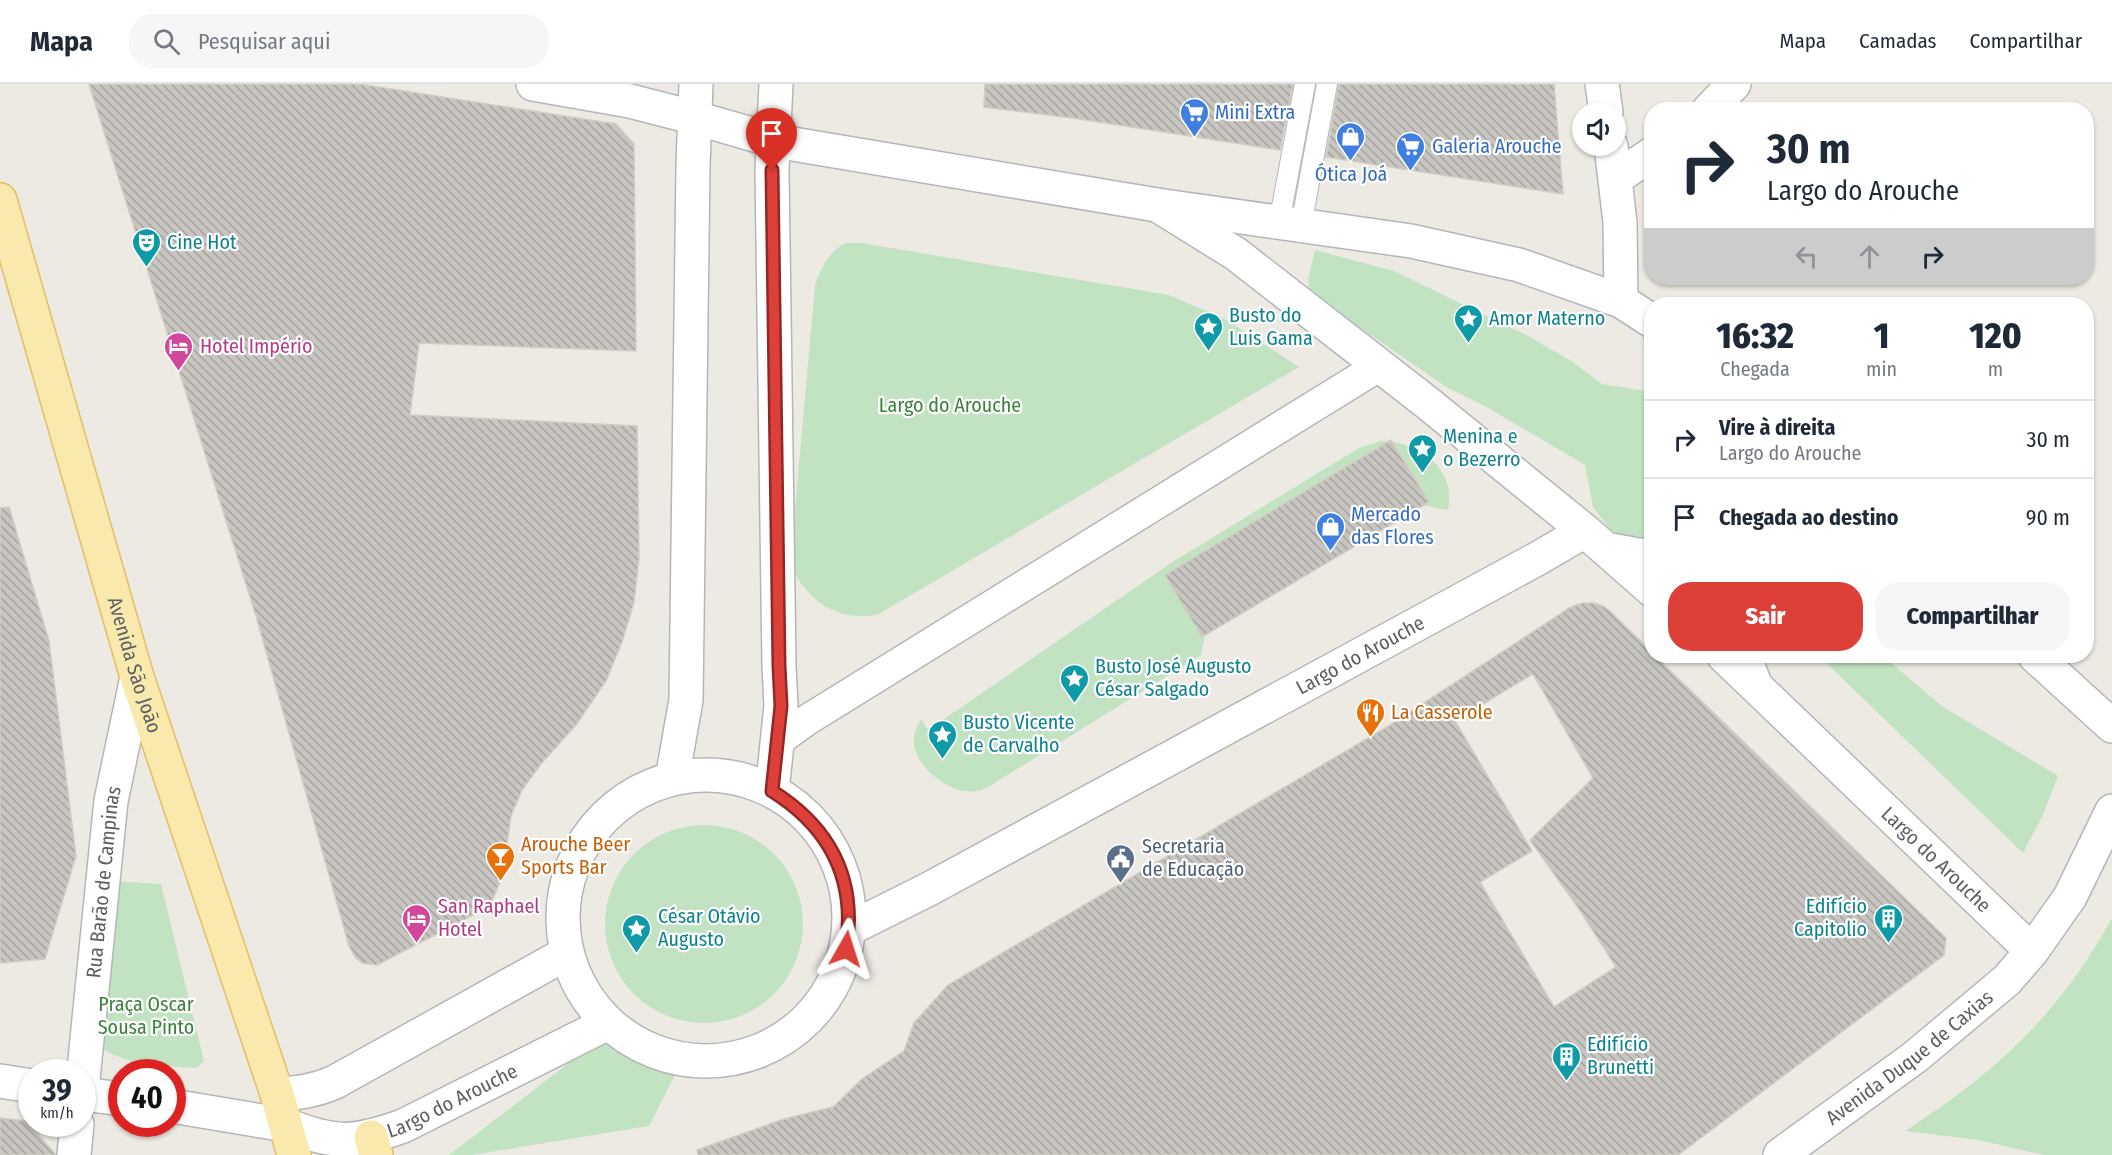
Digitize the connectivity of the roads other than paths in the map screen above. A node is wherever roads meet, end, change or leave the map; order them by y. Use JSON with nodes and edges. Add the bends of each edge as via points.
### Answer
{"nodes":[{"id":1,"x":533,"y":84,"type":"edge"},
{"id":2,"x":696,"y":84,"type":"edge"},
{"id":3,"x":776,"y":84,"type":"edge"},
{"id":4,"x":1305,"y":84,"type":"edge"},
{"id":5,"x":1327,"y":84,"type":"edge"},
{"id":6,"x":1602,"y":84,"type":"edge"},
{"id":7,"x":1734,"y":84,"type":"edge"},
{"id":8,"x":1605,"y":102,"type":"edge"},
{"id":9,"x":1717,"y":102,"type":"edge"},
{"id":10,"x":696,"y":118,"type":"junction"},
{"id":11,"x":775,"y":141,"type":"junction"},
{"id":12,"x":1613,"y":156,"type":"edge"},
{"id":13,"x":1644,"y":159,"type":"edge"},
{"id":14,"x":1616,"y":178,"type":"junction"},
{"id":15,"x":0,"y":200,"type":"edge"},
{"id":16,"x":1157,"y":205,"type":"junction"},
{"id":17,"x":1290,"y":224,"type":"junction"},
{"id":18,"x":1621,"y":301,"type":"junction"},
{"id":19,"x":1644,"y":316,"type":"edge"},
{"id":20,"x":1379,"y":366,"type":"junction"},
{"id":21,"x":1596,"y":540,"type":"junction"},
{"id":22,"x":1644,"y":555,"type":"edge"},
{"id":23,"x":1644,"y":583,"type":"edge"},
{"id":24,"x":2043,"y":663,"type":"edge"},
{"id":25,"x":1750,"y":670,"type":"edge"},
{"id":26,"x":137,"y":676,"type":"junction"},
{"id":27,"x":2112,"y":726,"type":"edge"},
{"id":28,"x":779,"y":740,"type":"junction"},
{"id":29,"x":672,"y":779,"type":"junction"},
{"id":30,"x":772,"y":791,"type":"junction"},
{"id":31,"x":2111,"y":817,"type":"edge"},
{"id":32,"x":849,"y":929,"type":"junction"},
{"id":33,"x":2032,"y":951,"type":"junction"},
{"id":34,"x":567,"y":953,"type":"junction"},
{"id":35,"x":608,"y":1023,"type":"junction"},
{"id":36,"x":85,"y":1059,"type":"edge"},
{"id":37,"x":0,"y":1081,"type":"edge"},
{"id":38,"x":18,"y":1084,"type":"edge"},
{"id":39,"x":186,"y":1108,"type":"edge"},
{"id":40,"x":286,"y":1125,"type":"edge"},
{"id":41,"x":76,"y":1137,"type":"edge"},
{"id":42,"x":374,"y":1146,"type":"edge"},
{"id":43,"x":74,"y":1155,"type":"edge"},
{"id":44,"x":304,"y":1155,"type":"edge"},
{"id":45,"x":1780,"y":1155,"type":"edge"}],
"edges":[{"from":1,"to":10,"type":"street","via":[[630,101]]},
{"from":2,"to":10,"type":"street"},
{"from":3,"to":11,"type":"street"},
{"from":4,"to":17,"type":"lane"},
{"from":5,"to":17,"type":"lane"},
{"from":6,"to":8,"type":"street"},
{"from":7,"to":9,"type":"street"},
{"from":10,"to":11,"type":"street"},
{"from":10,"to":29,"type":"street","via":[[686,700]]},
{"from":11,"to":16,"type":"street"},
{"from":11,"to":28,"type":"street","via":[[772,170]]},
{"from":12,"to":14,"type":"street"},
{"from":13,"to":14,"type":"street"},
{"from":14,"to":18,"type":"street"},
{"from":15,"to":26,"type":"main road","name":"Avenida São João"},
{"from":16,"to":17,"type":"street"},
{"from":16,"to":20,"type":"street","via":[[1236,254]]},
{"from":17,"to":18,"type":"street","via":[[1411,241],[1519,265]]},
{"from":18,"to":19,"type":"street"},
{"from":20,"to":21,"type":"street"},
{"from":20,"to":28,"type":"street"},
{"from":21,"to":22,"type":"street"},
{"from":21,"to":23,"type":"street"},
{"from":21,"to":32,"type":"street","name":"Largo do Arouche","via":[[1525,566]]},
{"from":24,"to":27,"type":"street"},
{"from":25,"to":33,"type":"street","name":"Largo do Arouche"},
{"from":26,"to":36,"type":"street","name":"Rua Barão de Campinas","via":[[111,801]]},
{"from":26,"to":40,"type":"main road","name":"Avenida São João"},
{"from":28,"to":30,"type":"street"},
{"from":29,"to":30,"type":"street","via":[[723,776]]},
{"from":29,"to":34,"type":"street","via":[[640,791],[612,809],[584,843],[573,864],[563,908]]},
{"from":30,"to":32,"type":"street","via":[[800,810],[835,857],[847,893]]},
{"from":31,"to":33,"type":"street","via":[[2070,897]]},
{"from":32,"to":35,"type":"street","via":[[840,969],[822,1004],[793,1032],[758,1052],[720,1061],[679,1058],[641,1045]]},
{"from":33,"to":45,"type":"street","name":"Avenida Duque de Caxias","via":[[2007,980],[1916,1057]]},
{"from":34,"to":35,"type":"street","via":[[583,991]]},
{"from":34,"to":40,"type":"street","via":[[334,1082],[302,1093]]},
{"from":35,"to":42,"type":"street","name":"Largo do Arouche","via":[[403,1126]]},
{"from":37,"to":38,"type":"street"},
{"from":39,"to":40,"type":"street"},
{"from":40,"to":42,"type":"street","name":"Largo do Arouche","via":[[310,1134]]},
{"from":40,"to":44,"type":"main road","name":"Avenida São João"},
{"from":41,"to":43,"type":"street"}]}
